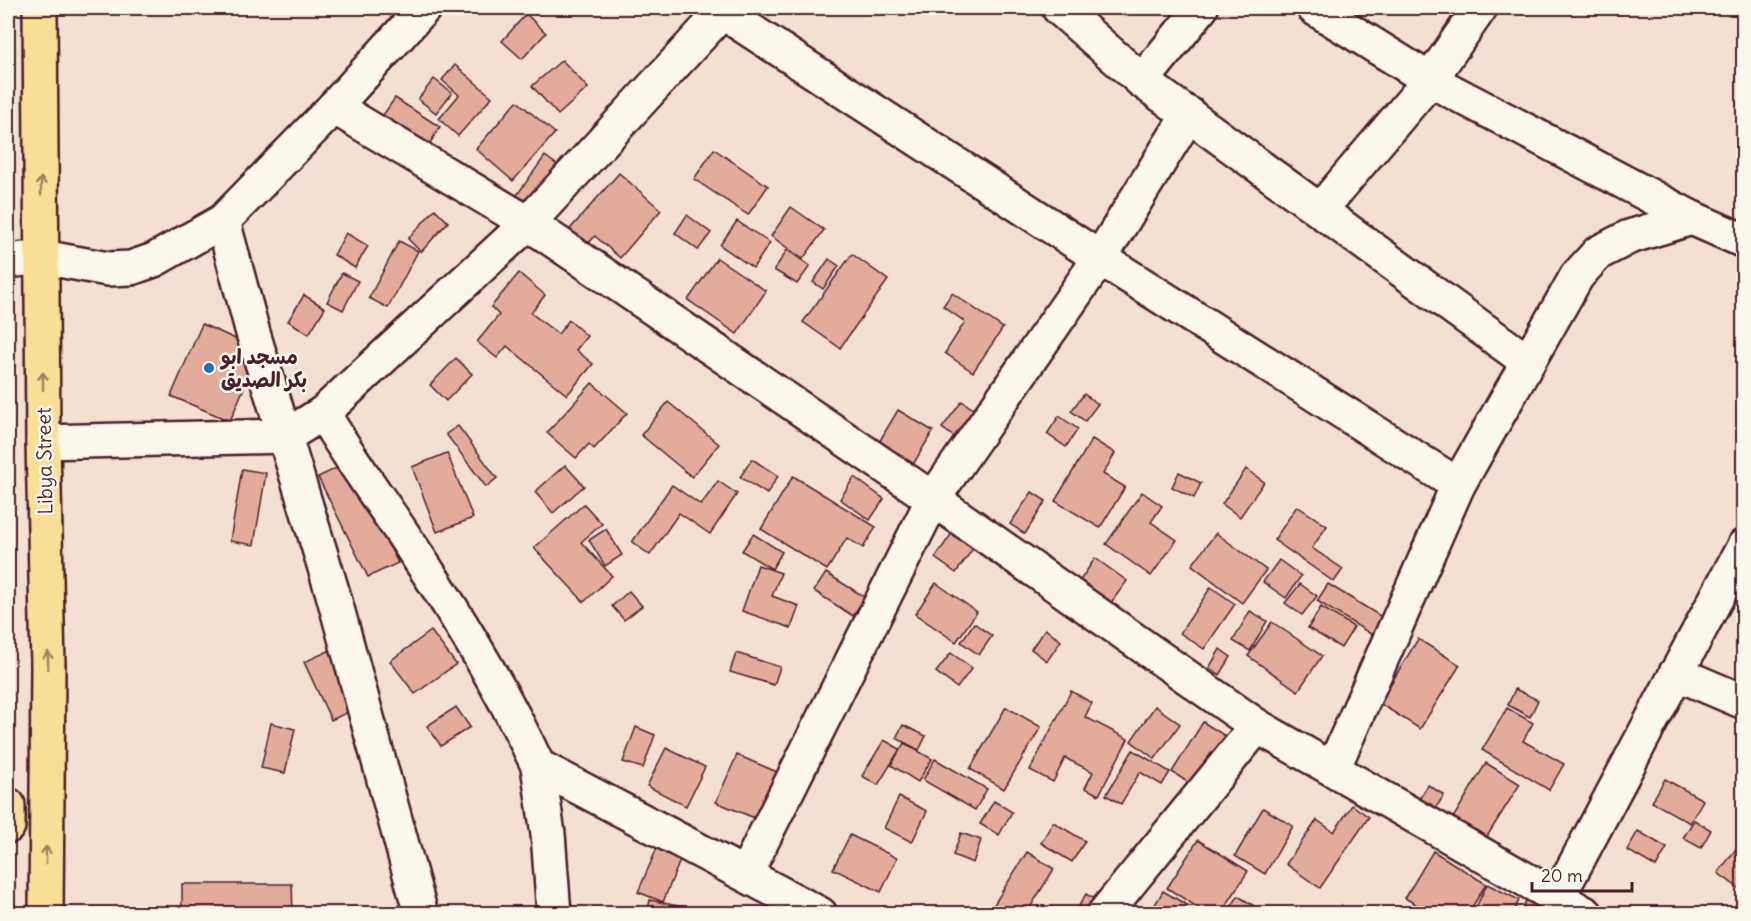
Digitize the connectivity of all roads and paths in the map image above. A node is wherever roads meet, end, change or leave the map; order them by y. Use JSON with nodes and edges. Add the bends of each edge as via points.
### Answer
{"nodes":[{"id":1,"x":40,"y":8,"type":"edge"},
{"id":2,"x":424,"y":8,"type":"edge"},
{"id":3,"x":1059,"y":8,"type":"edge"},
{"id":4,"x":1201,"y":8,"type":"edge"},
{"id":5,"x":1314,"y":8,"type":"edge"},
{"id":6,"x":1480,"y":8,"type":"edge"},
{"id":7,"x":721,"y":9,"type":"edge"},
{"id":8,"x":1430,"y":80,"type":"junction"},
{"id":9,"x":1142,"y":81,"type":"junction"},
{"id":10,"x":334,"y":107,"type":"junction"},
{"id":11,"x":1189,"y":114,"type":"junction"},
{"id":12,"x":1320,"y":210,"type":"junction"},
{"id":13,"x":1692,"y":218,"type":"junction"},
{"id":14,"x":223,"y":221,"type":"junction"},
{"id":15,"x":528,"y":223,"type":"junction"},
{"id":16,"x":1743,"y":242,"type":"edge"},
{"id":17,"x":42,"y":257,"type":"junction"},
{"id":18,"x":1100,"y":258,"type":"junction"},
{"id":19,"x":8,"y":261,"type":"edge"},
{"id":20,"x":1528,"y":362,"type":"junction"},
{"id":21,"x":322,"y":413,"type":"junction"},
{"id":22,"x":286,"y":436,"type":"junction"},
{"id":23,"x":43,"y":442,"type":"junction"},
{"id":24,"x":1458,"y":485,"type":"junction"},
{"id":25,"x":933,"y":499,"type":"junction"},
{"id":26,"x":1743,"y":546,"type":"edge"},
{"id":27,"x":1676,"y":673,"type":"junction"},
{"id":28,"x":1743,"y":702,"type":"edge"},
{"id":29,"x":1257,"y":726,"type":"junction"},
{"id":30,"x":538,"y":766,"type":"junction"},
{"id":31,"x":1333,"y":769,"type":"junction"},
{"id":32,"x":8,"y":805,"type":"edge"},
{"id":33,"x":8,"y":826,"type":"edge"},
{"id":34,"x":746,"y":873,"type":"junction"},
{"id":35,"x":1571,"y":906,"type":"edge"},
{"id":36,"x":1111,"y":911,"type":"edge"},
{"id":37,"x":46,"y":914,"type":"edge"},
{"id":38,"x":421,"y":914,"type":"edge"},
{"id":39,"x":554,"y":914,"type":"edge"},
{"id":40,"x":820,"y":914,"type":"edge"}],
"edges":[{"from":17,"to":1,"type":"main road","name":"Libya Street","one_way":true},
{"from":2,"to":10,"type":"street"},
{"from":3,"to":9,"type":"street"},
{"from":4,"to":9,"type":"street"},
{"from":5,"to":8,"type":"street"},
{"from":6,"to":8,"type":"street"},
{"from":7,"to":15,"type":"street"},
{"from":7,"to":18,"type":"street"},
{"from":8,"to":12,"type":"street"},
{"from":8,"to":13,"type":"street"},
{"from":9,"to":11,"type":"street"},
{"from":10,"to":14,"type":"street"},
{"from":10,"to":15,"type":"street"},
{"from":11,"to":12,"type":"street"},
{"from":11,"to":18,"type":"street"},
{"from":12,"to":20,"type":"street"},
{"from":13,"to":16,"type":"street"},
{"from":13,"to":20,"type":"street","via":[[1629,237],[1598,253],[1577,276]]},
{"from":14,"to":17,"type":"street","via":[[154,260],[131,268],[108,269]]},
{"from":14,"to":22,"type":"street"},
{"from":15,"to":21,"type":"street"},
{"from":15,"to":25,"type":"street"},
{"from":17,"to":19,"type":"street"},
{"from":23,"to":17,"type":"main road","name":"Libya Street","one_way":true},
{"from":18,"to":24,"type":"street"},
{"from":18,"to":25,"type":"street"},
{"from":20,"to":24,"type":"street"},
{"from":21,"to":22,"type":"street"},
{"from":21,"to":30,"type":"street","via":[[415,551],[499,689]]},
{"from":22,"to":23,"type":"street"},
{"from":22,"to":38,"type":"street"},
{"from":37,"to":23,"type":"main road","name":"Libya Street","one_way":true,"via":[[48,667]]},
{"from":24,"to":31,"type":"street"},
{"from":25,"to":29,"type":"street"},
{"from":25,"to":34,"type":"street"},
{"from":26,"to":27,"type":"street"},
{"from":27,"to":28,"type":"street"},
{"from":27,"to":35,"type":"street"},
{"from":29,"to":31,"type":"street"},
{"from":29,"to":36,"type":"street"},
{"from":30,"to":34,"type":"street"},
{"from":30,"to":39,"type":"street"},
{"from":31,"to":35,"type":"street"},
{"from":32,"to":33,"type":"main road"},
{"from":34,"to":40,"type":"street"}]}
